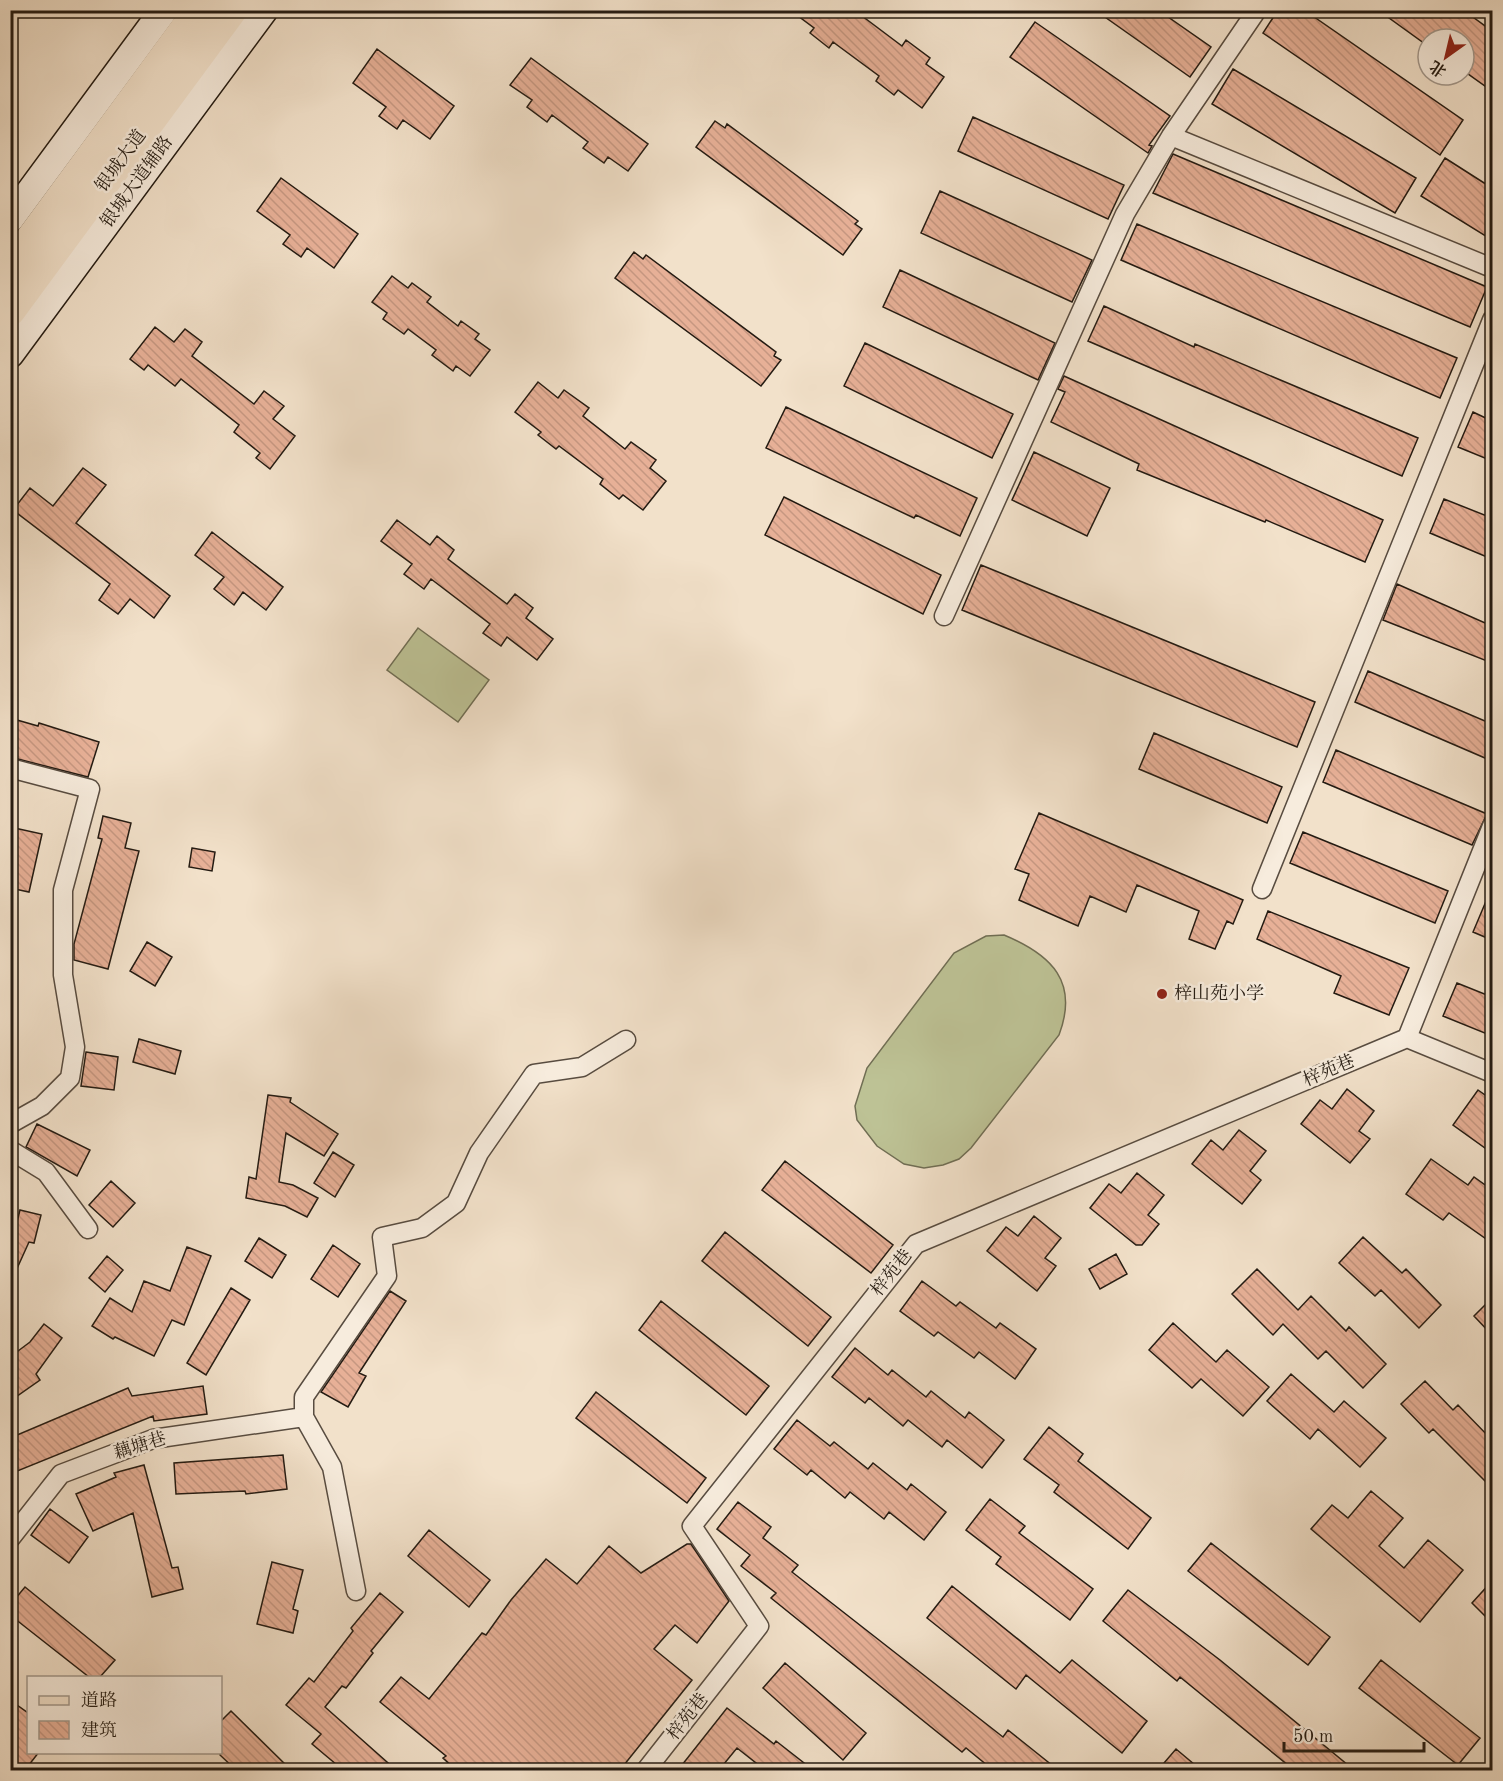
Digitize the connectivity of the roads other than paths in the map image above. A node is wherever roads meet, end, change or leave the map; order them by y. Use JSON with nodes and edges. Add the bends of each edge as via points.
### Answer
{"nodes":[{"id":1,"x":164,"y":10,"type":"edge"},
{"id":2,"x":199,"y":10,"type":"edge"},
{"id":3,"x":232,"y":10,"type":"edge"},
{"id":4,"x":264,"y":10,"type":"edge"},
{"id":5,"x":1257,"y":10,"type":"edge"},
{"id":6,"x":1171,"y":136,"type":"junction"},
{"id":7,"x":10,"y":219,"type":"edge"},
{"id":8,"x":10,"y":267,"type":"edge"},
{"id":9,"x":1492,"y":268,"type":"edge"},
{"id":10,"x":10,"y":311,"type":"edge"},
{"id":11,"x":1492,"y":320,"type":"edge"},
{"id":12,"x":10,"y":354,"type":"edge"},
{"id":13,"x":944,"y":616,"type":"dead end"},
{"id":14,"x":10,"y":768,"type":"edge"},
{"id":15,"x":1492,"y":826,"type":"edge"},
{"id":16,"x":1262,"y":889,"type":"dead end"},
{"id":17,"x":1407,"y":1038,"type":"junction"},
{"id":18,"x":626,"y":1040,"type":"dead end"},
{"id":19,"x":1492,"y":1073,"type":"edge"},
{"id":20,"x":10,"y":1124,"type":"edge"},
{"id":21,"x":10,"y":1150,"type":"edge"},
{"id":22,"x":88,"y":1229,"type":"dead end"},
{"id":23,"x":304,"y":1418,"type":"junction"},
{"id":24,"x":10,"y":1539,"type":"edge"},
{"id":25,"x":356,"y":1591,"type":"dead end"},
{"id":26,"x":646,"y":1770,"type":"edge"}],
"edges":[{"from":1,"to":7,"type":"street"},
{"from":2,"to":8,"type":"main road","name":"银城大道"},
{"from":3,"to":10,"type":"main road","name":"银城大道"},
{"from":4,"to":12,"type":"street","name":"银城大道辅路"},
{"from":5,"to":6,"type":"street"},
{"from":6,"to":9,"type":"street"},
{"from":6,"to":13,"type":"street","via":[[1125,214]]},
{"from":11,"to":16,"type":"street"},
{"from":14,"to":20,"type":"street","via":[[90,789],[63,890],[63,975],[75,1047],[70,1078],[42,1106]]},
{"from":15,"to":17,"type":"street"},
{"from":17,"to":19,"type":"street"},
{"from":17,"to":26,"type":"street","name":"梓苑巷","via":[[915,1244],[692,1526],[759,1626]]},
{"from":18,"to":23,"type":"street","via":[[582,1067],[534,1074],[479,1154],[456,1203],[422,1227],[382,1237],[387,1276],[304,1397]]},
{"from":21,"to":22,"type":"street","via":[[46,1172]]},
{"from":23,"to":24,"type":"street","name":"藕塘巷","via":[[153,1439],[61,1474]]},
{"from":23,"to":25,"type":"street","via":[[332,1467]]}]}
